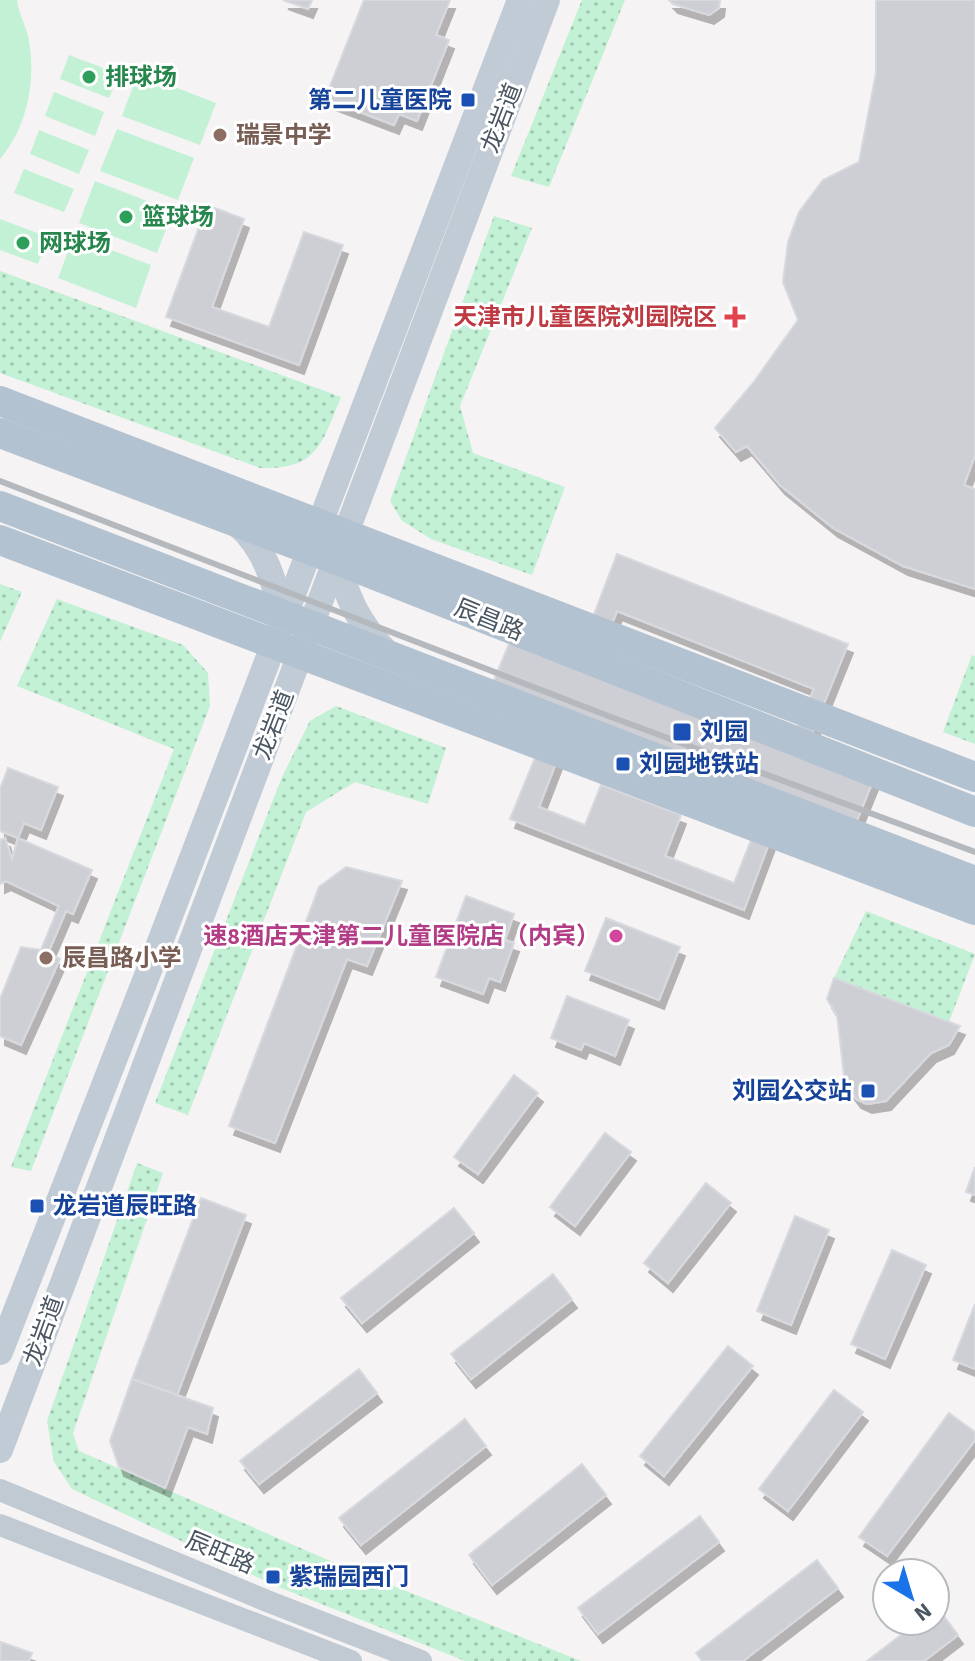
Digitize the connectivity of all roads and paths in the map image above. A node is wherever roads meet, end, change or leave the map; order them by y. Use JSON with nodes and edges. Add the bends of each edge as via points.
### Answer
{"nodes":[{"id":1,"x":520,"y":0,"type":"edge"},
{"id":2,"x":547,"y":0,"type":"edge"},
{"id":3,"x":0,"y":401,"type":"edge"},
{"id":4,"x":0,"y":433,"type":"edge"},
{"id":5,"x":0,"y":506,"type":"edge"},
{"id":6,"x":234,"y":522,"type":"junction"},
{"id":7,"x":328,"y":532,"type":"junction"},
{"id":8,"x":0,"y":540,"type":"edge"},
{"id":9,"x":288,"y":632,"type":"junction"},
{"id":10,"x":388,"y":654,"type":"junction"},
{"id":11,"x":333,"y":667,"type":"junction"},
{"id":12,"x":283,"y":702,"type":"junction"},
{"id":13,"x":975,"y":777,"type":"edge"},
{"id":14,"x":975,"y":812,"type":"edge"},
{"id":15,"x":817,"y":820,"type":"junction"},
{"id":16,"x":860,"y":867,"type":"junction"},
{"id":17,"x":975,"y":881,"type":"edge"},
{"id":18,"x":975,"y":910,"type":"edge"},
{"id":19,"x":0,"y":1352,"type":"edge"},
{"id":20,"x":7,"y":1421,"type":"edge"},
{"id":21,"x":0,"y":1450,"type":"edge"},
{"id":22,"x":0,"y":1490,"type":"edge"},
{"id":23,"x":0,"y":1512,"type":"edge"},
{"id":24,"x":56,"y":1512,"type":"junction"},
{"id":25,"x":0,"y":1525,"type":"edge"},
{"id":26,"x":351,"y":1661,"type":"edge"},
{"id":27,"x":421,"y":1661,"type":"edge"}],
"edges":[{"from":1,"to":7,"type":"main road","name":"龙岩道"},
{"from":2,"to":7,"type":"main road","name":"龙岩道"},
{"from":3,"to":7,"type":"main road"},
{"from":4,"to":6,"type":"main road","name":"辰昌路"},
{"from":5,"to":9,"type":"main road"},
{"from":6,"to":7,"type":"main road","name":"辰昌路"},
{"from":6,"to":9,"type":"main road","via":[[267,562]]},
{"from":7,"to":9,"type":"main road","name":"龙岩道"},
{"from":7,"to":10,"type":"main road","via":[[354,612]]},
{"from":7,"to":13,"type":"main road"},
{"from":7,"to":14,"type":"main road","name":"辰昌路"},
{"from":8,"to":9,"type":"main road"},
{"from":9,"to":10,"type":"main road"},
{"from":9,"to":11,"type":"main road"},
{"from":9,"to":12,"type":"main road"},
{"from":9,"to":19,"type":"main road","name":"龙岩道"},
{"from":10,"to":11,"type":"main road","via":[[362,656]]},
{"from":10,"to":15,"type":"main road"},
{"from":11,"to":12,"type":"main road"},
{"from":11,"to":16,"type":"main road"},
{"from":12,"to":20,"type":"main road","name":"龙岩道"},
{"from":15,"to":16,"type":"main road"},
{"from":15,"to":17,"type":"main road"},
{"from":16,"to":18,"type":"main road"},
{"from":20,"to":21,"type":"main road","name":"龙岩道"},
{"from":22,"to":24,"type":"street","name":"辰旺路"},
{"from":23,"to":24,"type":"street"},
{"from":24,"to":27,"type":"street","name":"辰旺路"},
{"from":25,"to":26,"type":"street"}]}
